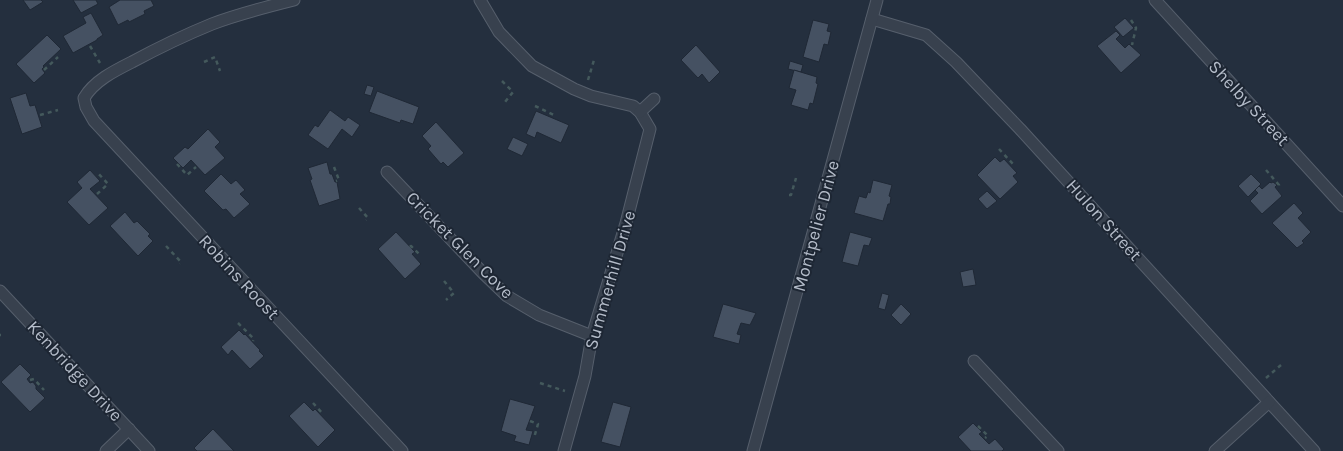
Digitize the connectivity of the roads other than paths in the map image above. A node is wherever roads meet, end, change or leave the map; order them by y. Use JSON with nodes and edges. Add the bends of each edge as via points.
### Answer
{"nodes":[{"id":1,"x":294,"y":0,"type":"edge"},
{"id":2,"x":480,"y":0,"type":"edge"},
{"id":3,"x":877,"y":0,"type":"edge"},
{"id":4,"x":1155,"y":0,"type":"edge"},
{"id":5,"x":872,"y":19,"type":"junction"},
{"id":6,"x":654,"y":99,"type":"dead end"},
{"id":7,"x":640,"y":112,"type":"junction"},
{"id":8,"x":387,"y":172,"type":"dead end"},
{"id":9,"x":1343,"y":206,"type":"edge"},
{"id":10,"x":0,"y":291,"type":"edge"},
{"id":11,"x":592,"y":336,"type":"junction"},
{"id":12,"x":974,"y":361,"type":"dead end"},
{"id":13,"x":1269,"y":402,"type":"junction"},
{"id":14,"x":129,"y":429,"type":"junction"},
{"id":15,"x":106,"y":451,"type":"edge"},
{"id":16,"x":149,"y":451,"type":"edge"},
{"id":17,"x":402,"y":451,"type":"edge"},
{"id":18,"x":564,"y":451,"type":"edge"},
{"id":19,"x":753,"y":451,"type":"edge"},
{"id":20,"x":1058,"y":451,"type":"edge"},
{"id":21,"x":1214,"y":451,"type":"edge"},
{"id":22,"x":1314,"y":451,"type":"edge"}],
"edges":[{"from":1,"to":17,"type":"street","name":"Robins Roost","via":[[229,18],[167,44],[96,83],[84,98],[86,107],[94,121]]},
{"from":2,"to":7,"type":"street","via":[[498,32],[532,66],[574,89],[633,106]]},
{"from":3,"to":5,"type":"street","name":"Montpelier Drive"},
{"from":4,"to":9,"type":"street","name":"Shelby Street"},
{"from":5,"to":13,"type":"street","name":"Hulon Street","via":[[926,35],[956,62]]},
{"from":5,"to":19,"type":"street","name":"Montpelier Drive"},
{"from":6,"to":7,"type":"street"},
{"from":7,"to":11,"type":"street","name":"Summerhill Drive","via":[[650,129],[647,144]]},
{"from":8,"to":11,"type":"street","name":"Cricket Glen Cove","via":[[507,296],[539,315]]},
{"from":10,"to":14,"type":"street","name":"Kenbridge Drive"},
{"from":11,"to":18,"type":"street","name":"Summerhill Drive","via":[[585,376]]},
{"from":12,"to":20,"type":"street"},
{"from":13,"to":21,"type":"street"},
{"from":13,"to":22,"type":"street","name":"Hulon Street"},
{"from":14,"to":15,"type":"street"},
{"from":14,"to":16,"type":"street","name":"Kenbridge Drive"}]}
